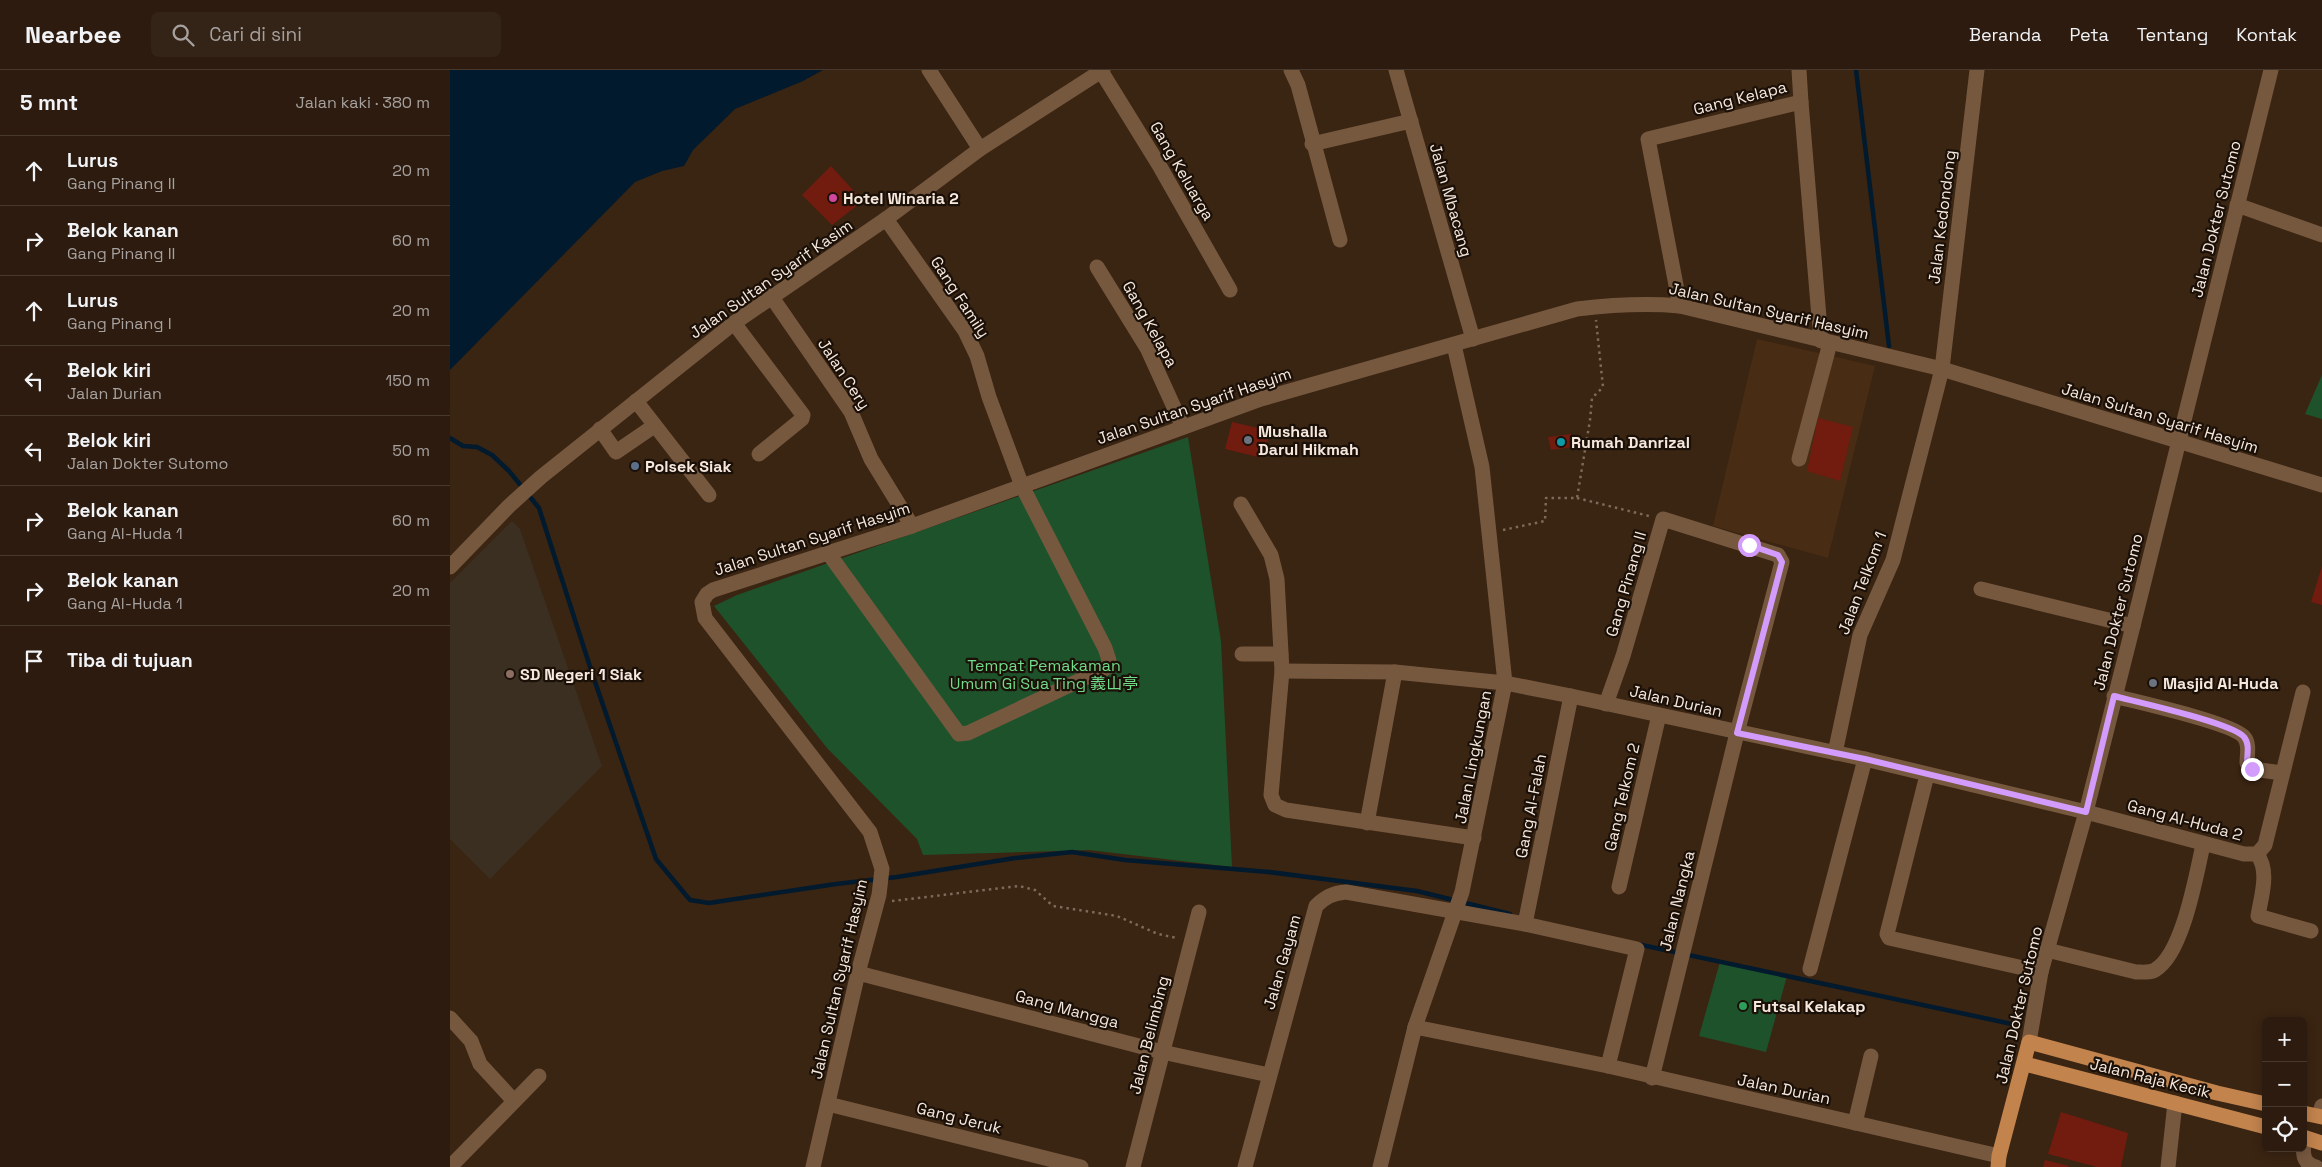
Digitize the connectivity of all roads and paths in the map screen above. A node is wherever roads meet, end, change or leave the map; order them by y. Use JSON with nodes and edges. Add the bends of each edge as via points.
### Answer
{"nodes":[{"id":1,"x":929,"y":70,"type":"edge"},
{"id":2,"x":1291,"y":70,"type":"edge"},
{"id":3,"x":1396,"y":70,"type":"edge"},
{"id":4,"x":1799,"y":70,"type":"edge"},
{"id":5,"x":1977,"y":70,"type":"edge"},
{"id":6,"x":2271,"y":70,"type":"edge"},
{"id":7,"x":1102,"y":71,"type":"edge"},
{"id":8,"x":1801,"y":102,"type":"junction"},
{"id":9,"x":1411,"y":120,"type":"junction"},
{"id":10,"x":1312,"y":144,"type":"junction"},
{"id":11,"x":980,"y":149,"type":"junction"},
{"id":12,"x":2237,"y":206,"type":"junction"},
{"id":13,"x":886,"y":219,"type":"junction"},
{"id":14,"x":2322,"y":235,"type":"edge"},
{"id":15,"x":1340,"y":240,"type":"dead end"},
{"id":16,"x":1097,"y":267,"type":"dead end"},
{"id":17,"x":1230,"y":290,"type":"dead end"},
{"id":18,"x":771,"y":296,"type":"junction"},
{"id":19,"x":1680,"y":306,"type":"junction"},
{"id":20,"x":1594,"y":307,"type":"junction"},
{"id":21,"x":734,"y":323,"type":"junction"},
{"id":22,"x":1473,"y":339,"type":"junction"},
{"id":23,"x":1826,"y":342,"type":"junction"},
{"id":24,"x":1454,"y":345,"type":"junction"},
{"id":25,"x":1942,"y":369,"type":"junction"},
{"id":26,"x":636,"y":401,"type":"junction"},
{"id":27,"x":654,"y":426,"type":"junction"},
{"id":28,"x":1183,"y":427,"type":"junction"},
{"id":29,"x":600,"y":429,"type":"junction"},
{"id":30,"x":2179,"y":443,"type":"junction"},
{"id":31,"x":759,"y":454,"type":"dead end"},
{"id":32,"x":1798,"y":459,"type":"dead end"},
{"id":33,"x":2322,"y":485,"type":"edge"},
{"id":34,"x":1022,"y":486,"type":"junction"},
{"id":35,"x":709,"y":495,"type":"dead end"},
{"id":36,"x":1577,"y":498,"type":"junction"},
{"id":37,"x":1241,"y":504,"type":"dead end"},
{"id":38,"x":1663,"y":519,"type":"junction"},
{"id":39,"x":912,"y":526,"type":"junction"},
{"id":40,"x":1488,"y":533,"type":"junction"},
{"id":41,"x":829,"y":554,"type":"junction"},
{"id":42,"x":450,"y":567,"type":"edge"},
{"id":43,"x":1981,"y":589,"type":"dead end"},
{"id":44,"x":2133,"y":626,"type":"junction"},
{"id":45,"x":1242,"y":654,"type":"dead end"},
{"id":46,"x":1281,"y":654,"type":"junction"},
{"id":47,"x":1282,"y":671,"type":"junction"},
{"id":48,"x":1395,"y":672,"type":"junction"},
{"id":49,"x":1505,"y":683,"type":"junction"},
{"id":50,"x":1750,"y":688,"type":"joint"},
{"id":51,"x":2303,"y":692,"type":"dead end"},
{"id":52,"x":1570,"y":696,"type":"junction"},
{"id":53,"x":2114,"y":696,"type":"junction"},
{"id":54,"x":1606,"y":704,"type":"junction"},
{"id":55,"x":1659,"y":715,"type":"junction"},
{"id":56,"x":1737,"y":733,"type":"junction"},
{"id":57,"x":1835,"y":752,"type":"junction"},
{"id":58,"x":1865,"y":759,"type":"junction"},
{"id":59,"x":2282,"y":773,"type":"junction"},
{"id":60,"x":1927,"y":775,"type":"junction"},
{"id":61,"x":2086,"y":812,"type":"junction"},
{"id":62,"x":1367,"y":823,"type":"junction"},
{"id":63,"x":1474,"y":838,"type":"junction"},
{"id":64,"x":2204,"y":845,"type":"junction"},
{"id":65,"x":2256,"y":854,"type":"junction"},
{"id":66,"x":1619,"y":887,"type":"dead end"},
{"id":67,"x":879,"y":898,"type":"junction"},
{"id":68,"x":1454,"y":911,"type":"junction"},
{"id":69,"x":1198,"y":912,"type":"dead end"},
{"id":70,"x":1525,"y":924,"type":"junction"},
{"id":71,"x":2311,"y":931,"type":"dead end"},
{"id":72,"x":1191,"y":941,"type":"junction"},
{"id":73,"x":2048,"y":950,"type":"junction"},
{"id":74,"x":1810,"y":968,"type":"dead end"},
{"id":75,"x":2041,"y":972,"type":"junction"},
{"id":76,"x":858,"y":973,"type":"junction"},
{"id":77,"x":450,"y":1018,"type":"edge"},
{"id":78,"x":1415,"y":1027,"type":"junction"},
{"id":79,"x":2029,"y":1042,"type":"junction"},
{"id":80,"x":1162,"y":1052,"type":"junction"},
{"id":81,"x":1871,"y":1056,"type":"dead end"},
{"id":82,"x":2025,"y":1064,"type":"junction"},
{"id":83,"x":1608,"y":1066,"type":"junction"},
{"id":84,"x":538,"y":1076,"type":"dead end"},
{"id":85,"x":1269,"y":1076,"type":"junction"},
{"id":86,"x":1652,"y":1078,"type":"junction"},
{"id":87,"x":2217,"y":1093,"type":"junction"},
{"id":88,"x":514,"y":1101,"type":"junction"},
{"id":89,"x":2175,"y":1103,"type":"junction"},
{"id":90,"x":2262,"y":1103,"type":"edge"},
{"id":91,"x":828,"y":1104,"type":"junction"},
{"id":92,"x":2211,"y":1112,"type":"junction"},
{"id":93,"x":2307,"y":1113,"type":"edge"},
{"id":94,"x":2321,"y":1113,"type":"edge"},
{"id":95,"x":1855,"y":1122,"type":"junction"},
{"id":96,"x":2262,"y":1126,"type":"edge"},
{"id":97,"x":2307,"y":1139,"type":"edge"},
{"id":98,"x":2322,"y":1143,"type":"edge"},
{"id":99,"x":2304,"y":1152,"type":"edge"},
{"id":100,"x":1998,"y":1163,"type":"edge"},
{"id":101,"x":450,"y":1167,"type":"edge"},
{"id":102,"x":813,"y":1167,"type":"edge"},
{"id":103,"x":1081,"y":1167,"type":"edge"},
{"id":104,"x":1133,"y":1167,"type":"edge"},
{"id":105,"x":1245,"y":1167,"type":"edge"},
{"id":106,"x":1380,"y":1167,"type":"edge"},
{"id":107,"x":2168,"y":1167,"type":"edge"},
{"id":108,"x":2316,"y":1167,"type":"edge"}],
"edges":[{"from":1,"to":11,"type":"street"},
{"from":2,"to":10,"type":"street","via":[[1298,85]]},
{"from":3,"to":9,"type":"street","name":"Jalan Mbacang"},
{"from":4,"to":8,"type":"street"},
{"from":5,"to":25,"type":"street","name":"Jalan Kedondong"},
{"from":6,"to":12,"type":"street","name":"Jalan Dokter Sutomo"},
{"from":7,"to":11,"type":"street","name":"Jalan Sultan Syarif Kasim"},
{"from":7,"to":17,"type":"street","name":"Gang Keluarga"},
{"from":8,"to":19,"type":"street","name":"Gang Kelapa","via":[[1648,139]]},
{"from":8,"to":23,"type":"street","name":"Gang Kelapa"},
{"from":9,"to":10,"type":"street"},
{"from":9,"to":22,"type":"street","name":"Jalan Mbacang"},
{"from":10,"to":15,"type":"street"},
{"from":11,"to":13,"type":"street","name":"Jalan Sultan Syarif Kasim"},
{"from":12,"to":14,"type":"street"},
{"from":12,"to":30,"type":"street","name":"Jalan Dokter Sutomo"},
{"from":13,"to":18,"type":"street","name":"Jalan Sultan Syarif Kasim"},
{"from":13,"to":34,"type":"street","name":"Gang Family","via":[[965,331],[978,356],[989,397]]},
{"from":16,"to":28,"type":"street","name":"Gang Kelapa","via":[[1147,348]]},
{"from":18,"to":21,"type":"street","name":"Jalan Sultan Syarif Kasim"},
{"from":18,"to":39,"type":"street","name":"Jalan Cery","via":[[851,412],[871,459]]},
{"from":19,"to":20,"type":"street","name":"Jalan Sultan Syarif Hasyim","via":[[1650,303]]},
{"from":19,"to":23,"type":"street","name":"Jalan Sultan Syarif Hasyim"},
{"from":20,"to":22,"type":"street","name":"Jalan Sultan Syarif Hasyim"},
{"from":20,"to":36,"type":"path","via":[[1603,387],[1592,398]]},
{"from":21,"to":26,"type":"street","name":"Jalan Sultan Syarif Kasim"},
{"from":21,"to":31,"type":"street","via":[[803,416]]},
{"from":22,"to":24,"type":"street","name":"Jalan Sultan Syarif Hasyim"},
{"from":23,"to":25,"type":"street","name":"Jalan Sultan Syarif Hasyim"},
{"from":23,"to":32,"type":"street"},
{"from":24,"to":28,"type":"street","name":"Jalan Sultan Syarif Hasyim","via":[[1261,399]]},
{"from":24,"to":40,"type":"street","name":"Jalan Lingkungan","via":[[1482,467]]},
{"from":25,"to":30,"type":"street","name":"Jalan Sultan Syarif Hasyim"},
{"from":25,"to":57,"type":"street","name":"Jalan Telkom 1","via":[[1893,560],[1860,635]]},
{"from":26,"to":27,"type":"street"},
{"from":26,"to":29,"type":"street","name":"Jalan Sultan Syarif Kasim"},
{"from":27,"to":29,"type":"street","via":[[616,452]]},
{"from":27,"to":35,"type":"street"},
{"from":28,"to":34,"type":"street","name":"Jalan Sultan Syarif Hasyim"},
{"from":29,"to":42,"type":"street","name":"Jalan Sultan Syarif Kasim","via":[[509,506]]},
{"from":30,"to":33,"type":"street","name":"Jalan Sultan Syarif Hasyim"},
{"from":30,"to":44,"type":"street","name":"Jalan Dokter Sutomo"},
{"from":34,"to":39,"type":"street","name":"Jalan Sultan Syarif Hasyim"},
{"from":34,"to":41,"type":"street","name":"Gang Family","via":[[1105,648],[1108,667],[968,733],[956,732]]},
{"from":36,"to":38,"type":"path"},
{"from":36,"to":40,"type":"path","via":[[1546,498],[1545,521]]},
{"from":37,"to":46,"type":"street","via":[[1272,556],[1278,588]]},
{"from":38,"to":50,"type":"street","name":"Gang Pinang II","via":[[1782,558]]},
{"from":38,"to":54,"type":"street","name":"Gang Pinang II"},
{"from":39,"to":41,"type":"street","name":"Jalan Sultan Syarif Hasyim"},
{"from":40,"to":49,"type":"street","name":"Jalan Lingkungan"},
{"from":41,"to":67,"type":"street","name":"Jalan Sultan Syarif Hasyim","via":[[713,590],[702,602],[702,610],[870,832],[882,869]]},
{"from":43,"to":44,"type":"street"},
{"from":44,"to":53,"type":"street","name":"Jalan Dokter Sutomo"},
{"from":45,"to":46,"type":"street"},
{"from":46,"to":47,"type":"street"},
{"from":47,"to":48,"type":"street","name":"Jalan Durian"},
{"from":47,"to":62,"type":"street","via":[[1272,800],[1286,810]]},
{"from":48,"to":49,"type":"street","name":"Jalan Durian"},
{"from":48,"to":62,"type":"street"},
{"from":49,"to":52,"type":"street","name":"Jalan Durian"},
{"from":49,"to":63,"type":"street","name":"Jalan Lingkungan"},
{"from":50,"to":56,"type":"street","name":"Jalan Nangka"},
{"from":51,"to":59,"type":"street","name":"Gang Al-Huda 2"},
{"from":52,"to":54,"type":"street","name":"Jalan Durian"},
{"from":52,"to":70,"type":"street","name":"Gang Al-Falah"},
{"from":53,"to":59,"type":"street","via":[[2224,726],[2243,735],[2248,743],[2247,763],[2252,769]]},
{"from":53,"to":61,"type":"street","name":"Jalan Dokter Sutomo"},
{"from":54,"to":55,"type":"street","name":"Jalan Durian"},
{"from":55,"to":56,"type":"street","name":"Jalan Durian"},
{"from":55,"to":66,"type":"street","name":"Gang Telkom 2"},
{"from":56,"to":57,"type":"street","name":"Jalan Durian"},
{"from":56,"to":86,"type":"street","name":"Jalan Nangka"},
{"from":57,"to":58,"type":"street","name":"Jalan Durian"},
{"from":58,"to":60,"type":"street","name":"Jalan Durian"},
{"from":58,"to":74,"type":"street"},
{"from":59,"to":65,"type":"street","name":"Gang Al-Huda 2","via":[[2265,845]]},
{"from":60,"to":61,"type":"street","name":"Jalan Durian"},
{"from":60,"to":75,"type":"street","via":[[1887,934],[1889,938]]},
{"from":61,"to":64,"type":"street","name":"Gang Al-Huda 2"},
{"from":61,"to":73,"type":"street","name":"Jalan Dokter Sutomo"},
{"from":62,"to":63,"type":"street"},
{"from":63,"to":68,"type":"street","name":"Jalan Lingkungan","via":[[1462,892]]},
{"from":64,"to":65,"type":"street","name":"Gang Al-Huda 2"},
{"from":64,"to":73,"type":"street","via":[[2180,937],[2158,969],[2136,972]]},
{"from":65,"to":71,"type":"street","via":[[2264,871],[2258,916]]},
{"from":67,"to":72,"type":"path","via":[[896,902],[1019,886],[1035,890],[1053,906],[1117,916],[1158,934]]},
{"from":67,"to":76,"type":"street","name":"Jalan Sultan Syarif Hasyim"},
{"from":68,"to":70,"type":"street","name":"Jalan Gayam"},
{"from":68,"to":78,"type":"street","name":"Jalan Lingkungan"},
{"from":68,"to":85,"type":"street","name":"Jalan Gayam","via":[[1346,892],[1324,898],[1316,906]]},
{"from":69,"to":72,"type":"street","name":"Jalan Belimbing"},
{"from":70,"to":83,"type":"street","name":"Jalan Gayam","via":[[1637,949]]},
{"from":72,"to":80,"type":"street","name":"Jalan Belimbing"},
{"from":73,"to":75,"type":"street","name":"Jalan Dokter Sutomo"},
{"from":75,"to":79,"type":"street","name":"Jalan Dokter Sutomo"},
{"from":76,"to":80,"type":"street","name":"Gang Mangga"},
{"from":76,"to":91,"type":"street","name":"Jalan Sultan Syarif Hasyim"},
{"from":77,"to":88,"type":"street","via":[[471,1041],[485,1070]]},
{"from":78,"to":83,"type":"street","name":"Jalan Durian"},
{"from":78,"to":106,"type":"street","name":"Jalan Lingkungan"},
{"from":79,"to":82,"type":"main road","name":"Jalan Dokter Sutomo"},
{"from":79,"to":87,"type":"main road","name":"Jalan Raja Kecik"},
{"from":80,"to":85,"type":"street","name":"Gang Mangga"},
{"from":80,"to":104,"type":"street","name":"Jalan Belimbing"},
{"from":81,"to":95,"type":"street"},
{"from":82,"to":89,"type":"main road","name":"Jalan Raja Kecik"},
{"from":82,"to":100,"type":"main road","name":"Jalan Dokter Sutomo"},
{"from":83,"to":86,"type":"street","name":"Jalan Durian"},
{"from":84,"to":88,"type":"street"},
{"from":85,"to":105,"type":"street","name":"Jalan Gayam"},
{"from":86,"to":95,"type":"street","name":"Jalan Durian"},
{"from":87,"to":90,"type":"main road","name":"Jalan Raja Kecik"},
{"from":87,"to":92,"type":"main road"},
{"from":88,"to":101,"type":"street"},
{"from":89,"to":92,"type":"main road","name":"Jalan Raja Kecik"},
{"from":89,"to":107,"type":"street"},
{"from":91,"to":102,"type":"street","name":"Jalan Sultan Syarif Hasyim"},
{"from":91,"to":103,"type":"street","name":"Gang Jeruk"},
{"from":92,"to":96,"type":"main road","name":"Jalan Raja Kecik"},
{"from":93,"to":94,"type":"main road"},
{"from":95,"to":100,"type":"street","name":"Jalan Durian"},
{"from":97,"to":98,"type":"main road"},
{"from":99,"to":108,"type":"street","via":[[2309,1165]]}]}
